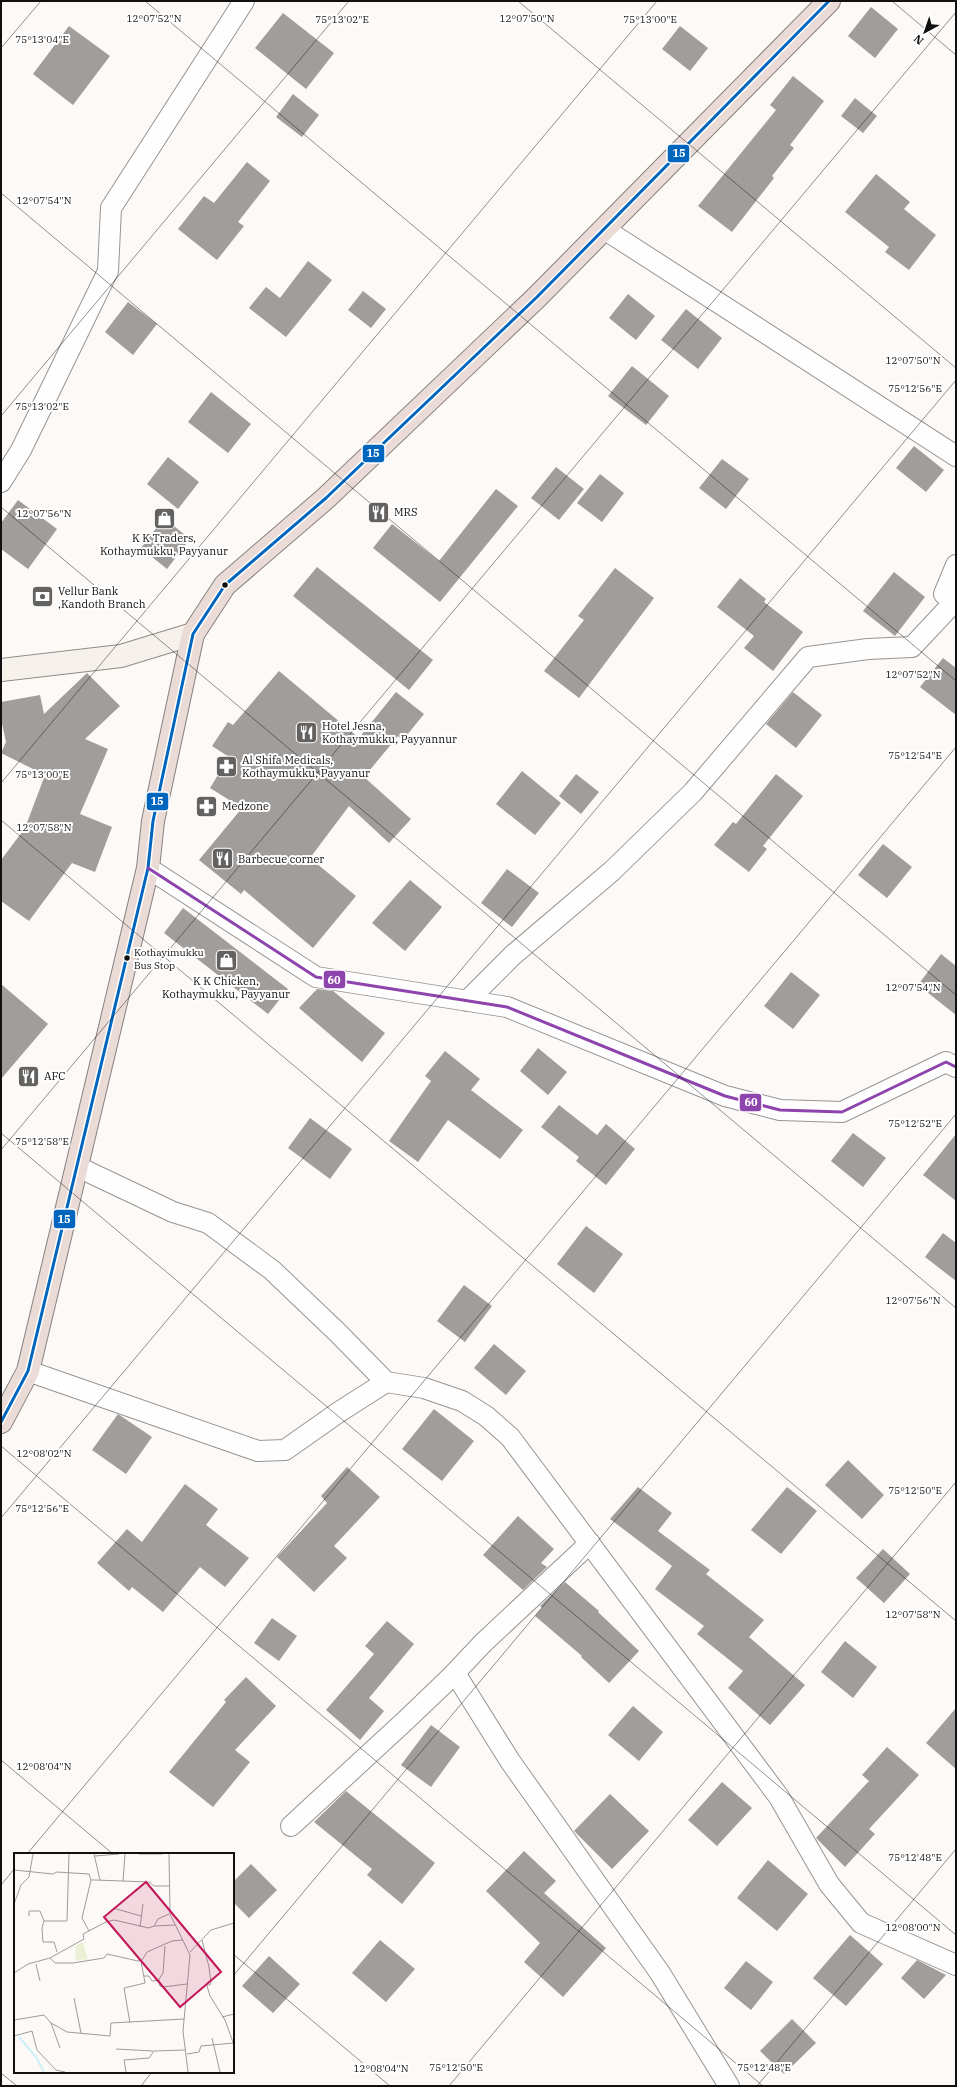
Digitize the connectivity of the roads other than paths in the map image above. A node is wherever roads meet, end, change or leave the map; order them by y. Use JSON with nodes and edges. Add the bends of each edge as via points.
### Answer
{"nodes":[{"id":1,"x":244,"y":1,"type":"edge"},
{"id":2,"x":829,"y":1,"type":"edge"},
{"id":3,"x":604,"y":230,"type":"junction"},
{"id":4,"x":956,"y":456,"type":"edge"},
{"id":5,"x":1,"y":482,"type":"edge"},
{"id":6,"x":956,"y":565,"type":"edge"},
{"id":7,"x":956,"y":601,"type":"edge"},
{"id":8,"x":193,"y":634,"type":"junction"},
{"id":9,"x":1,"y":670,"type":"edge"},
{"id":10,"x":148,"y":868,"type":"junction"},
{"id":11,"x":467,"y":1001,"type":"junction"},
{"id":12,"x":956,"y":1067,"type":"edge"},
{"id":13,"x":78,"y":1167,"type":"junction"},
{"id":14,"x":28,"y":1371,"type":"junction"},
{"id":15,"x":386,"y":1382,"type":"junction"},
{"id":16,"x":1,"y":1422,"type":"edge"},
{"id":17,"x":590,"y":1543,"type":"junction"},
{"id":18,"x":455,"y":1673,"type":"junction"},
{"id":19,"x":291,"y":1826,"type":"dead end"},
{"id":20,"x":956,"y":1965,"type":"edge"},
{"id":21,"x":729,"y":2086,"type":"edge"}],
"edges":[{"from":1,"to":5,"type":"street","via":[[111,208],[108,271],[21,450]]},
{"from":2,"to":3,"type":"highway"},
{"from":3,"to":4,"type":"street"},
{"from":3,"to":8,"type":"highway","via":[[326,498],[225,585]]},
{"from":6,"to":7,"type":"street","via":[[944,594]]},
{"from":7,"to":11,"type":"street","via":[[912,647],[868,649],[808,657],[693,792],[612,871],[513,955]]},
{"from":8,"to":9,"type":"main road","via":[[121,656]]},
{"from":8,"to":10,"type":"highway","via":[[153,821]]},
{"from":10,"to":11,"type":"street","via":[[316,977]]},
{"from":10,"to":13,"type":"highway"},
{"from":11,"to":12,"type":"street","via":[[507,1007],[725,1096],[780,1110],[842,1112],[946,1062]]},
{"from":13,"to":14,"type":"highway"},
{"from":13,"to":15,"type":"street","via":[[173,1212],[208,1223],[272,1270],[338,1332]]},
{"from":14,"to":15,"type":"street","via":[[258,1451],[285,1450]]},
{"from":14,"to":16,"type":"highway"},
{"from":15,"to":17,"type":"street","via":[[424,1388],[462,1401],[486,1416],[510,1437]]},
{"from":17,"to":18,"type":"street","via":[[483,1643]]},
{"from":17,"to":20,"type":"street","via":[[779,1797],[829,1884],[861,1923]]},
{"from":18,"to":19,"type":"street"},
{"from":18,"to":21,"type":"street","via":[[510,1761],[660,1973]]}]}
